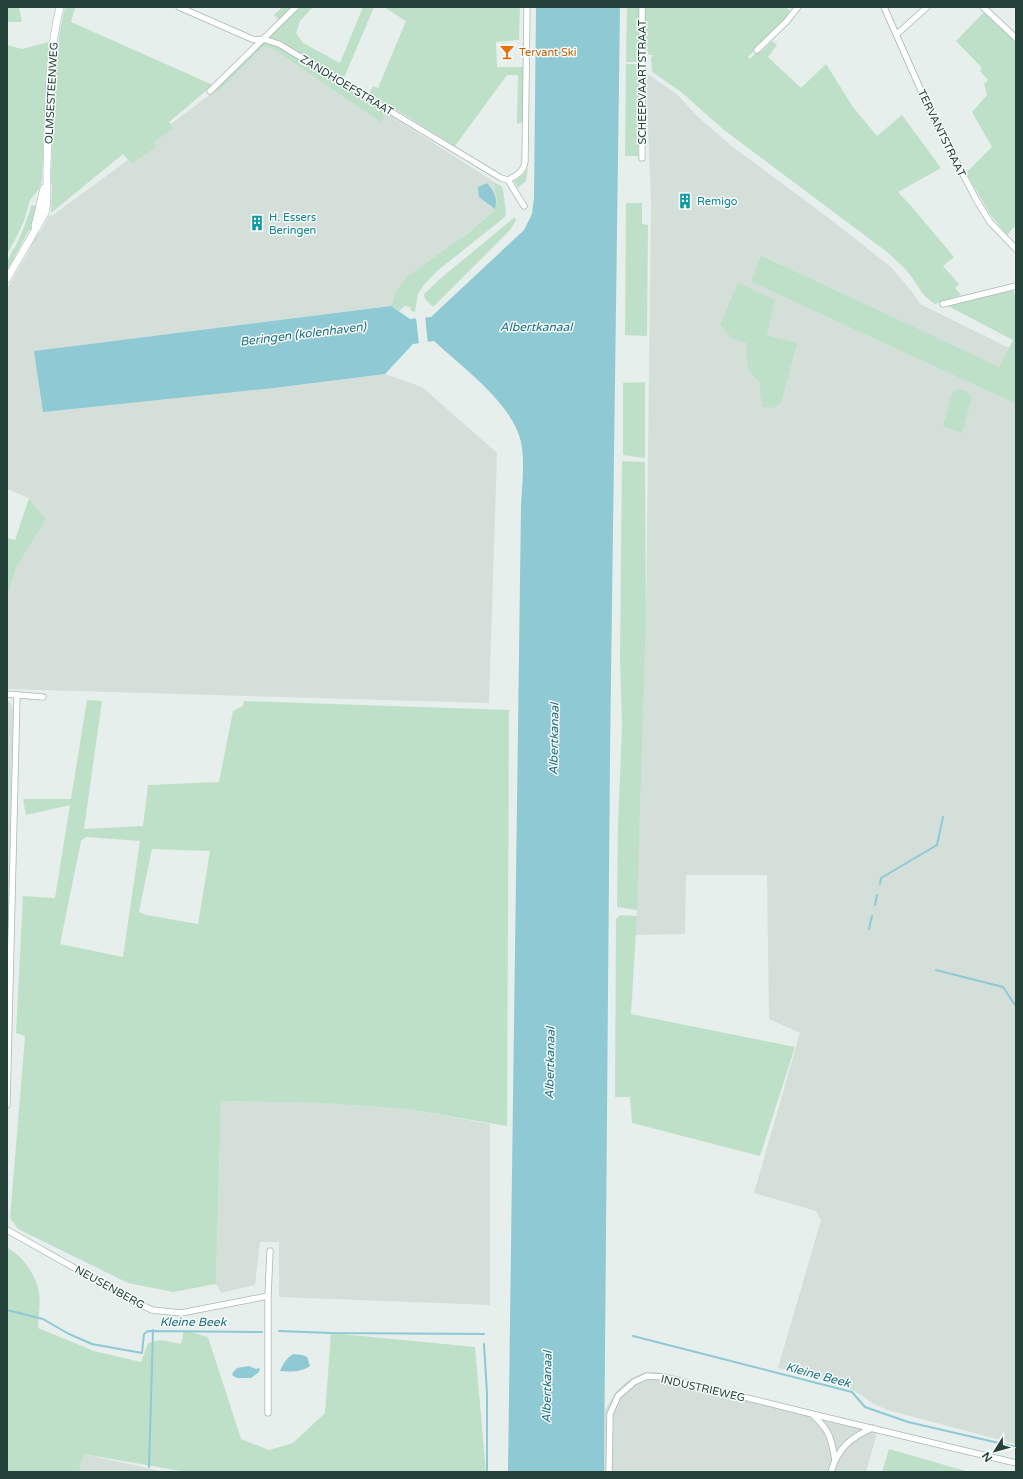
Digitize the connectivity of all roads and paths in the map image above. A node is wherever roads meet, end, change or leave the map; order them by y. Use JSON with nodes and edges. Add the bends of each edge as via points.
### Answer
{"nodes":[{"id":1,"x":60,"y":7,"type":"edge"},
{"id":2,"x":179,"y":7,"type":"edge"},
{"id":3,"x":296,"y":7,"type":"edge"},
{"id":4,"x":527,"y":7,"type":"edge"},
{"id":5,"x":642,"y":7,"type":"edge"},
{"id":6,"x":798,"y":7,"type":"edge"},
{"id":7,"x":884,"y":7,"type":"edge"},
{"id":8,"x":927,"y":7,"type":"edge"},
{"id":9,"x":983,"y":7,"type":"edge"},
{"id":10,"x":897,"y":34,"type":"junction"},
{"id":11,"x":1016,"y":38,"type":"edge"},
{"id":12,"x":263,"y":39,"type":"junction"},
{"id":13,"x":757,"y":50,"type":"dead end"},
{"id":14,"x":210,"y":92,"type":"dead end"},
{"id":15,"x":642,"y":158,"type":"dead end"},
{"id":16,"x":508,"y":180,"type":"junction"},
{"id":17,"x":524,"y":206,"type":"dead end"},
{"id":18,"x":1016,"y":249,"type":"edge"},
{"id":19,"x":7,"y":279,"type":"edge"},
{"id":20,"x":1016,"y":286,"type":"edge"},
{"id":21,"x":943,"y":304,"type":"dead end"},
{"id":22,"x":7,"y":694,"type":"edge"},
{"id":23,"x":17,"y":695,"type":"junction"},
{"id":24,"x":43,"y":696,"type":"dead end"},
{"id":25,"x":7,"y":1105,"type":"edge"},
{"id":26,"x":7,"y":1230,"type":"edge"},
{"id":27,"x":270,"y":1251,"type":"dead end"},
{"id":28,"x":268,"y":1296,"type":"junction"},
{"id":29,"x":268,"y":1413,"type":"dead end"},
{"id":30,"x":812,"y":1414,"type":"junction"},
{"id":31,"x":873,"y":1428,"type":"junction"},
{"id":32,"x":835,"y":1460,"type":"junction"},
{"id":33,"x":1016,"y":1463,"type":"edge"},
{"id":34,"x":610,"y":1472,"type":"edge"},
{"id":35,"x":831,"y":1472,"type":"edge"}],
"edges":[{"from":1,"to":19,"type":"street","name":"OLMSESTEENWEG","via":[[52,53],[46,180],[48,201],[45,213]]},
{"from":2,"to":12,"type":"street","name":"ZANDHOEFSTRAAT","via":[[252,39]]},
{"from":3,"to":12,"type":"street"},
{"from":4,"to":16,"type":"street","via":[[525,161],[520,173]]},
{"from":5,"to":15,"type":"street","name":"SCHEEPVAARTSTRAAT"},
{"from":6,"to":13,"type":"street"},
{"from":7,"to":10,"type":"street","name":"TERVANTSTRAAT"},
{"from":8,"to":10,"type":"street"},
{"from":9,"to":11,"type":"street"},
{"from":10,"to":18,"type":"street","name":"TERVANTSTRAAT","via":[[931,113],[977,201],[990,222]]},
{"from":12,"to":14,"type":"street"},
{"from":12,"to":16,"type":"street","name":"ZANDHOEFSTRAAT","via":[[279,44]]},
{"from":16,"to":17,"type":"street"},
{"from":20,"to":21,"type":"street"},
{"from":22,"to":23,"type":"street"},
{"from":23,"to":24,"type":"street"},
{"from":23,"to":25,"type":"street"},
{"from":26,"to":28,"type":"street","name":"NEUSENBERG","via":[[152,1310],[181,1313]]},
{"from":27,"to":28,"type":"street"},
{"from":28,"to":29,"type":"street"},
{"from":30,"to":31,"type":"street","name":"INDUSTRIEWEG"},
{"from":30,"to":32,"type":"street","via":[[824,1425],[832,1440]]},
{"from":30,"to":34,"type":"street","name":"INDUSTRIEWEG","via":[[664,1377],[647,1376],[634,1382],[618,1396],[610,1414]]},
{"from":31,"to":32,"type":"street","via":[[846,1443]]},
{"from":31,"to":33,"type":"street","name":"INDUSTRIEWEG"},
{"from":32,"to":35,"type":"street"}]}
